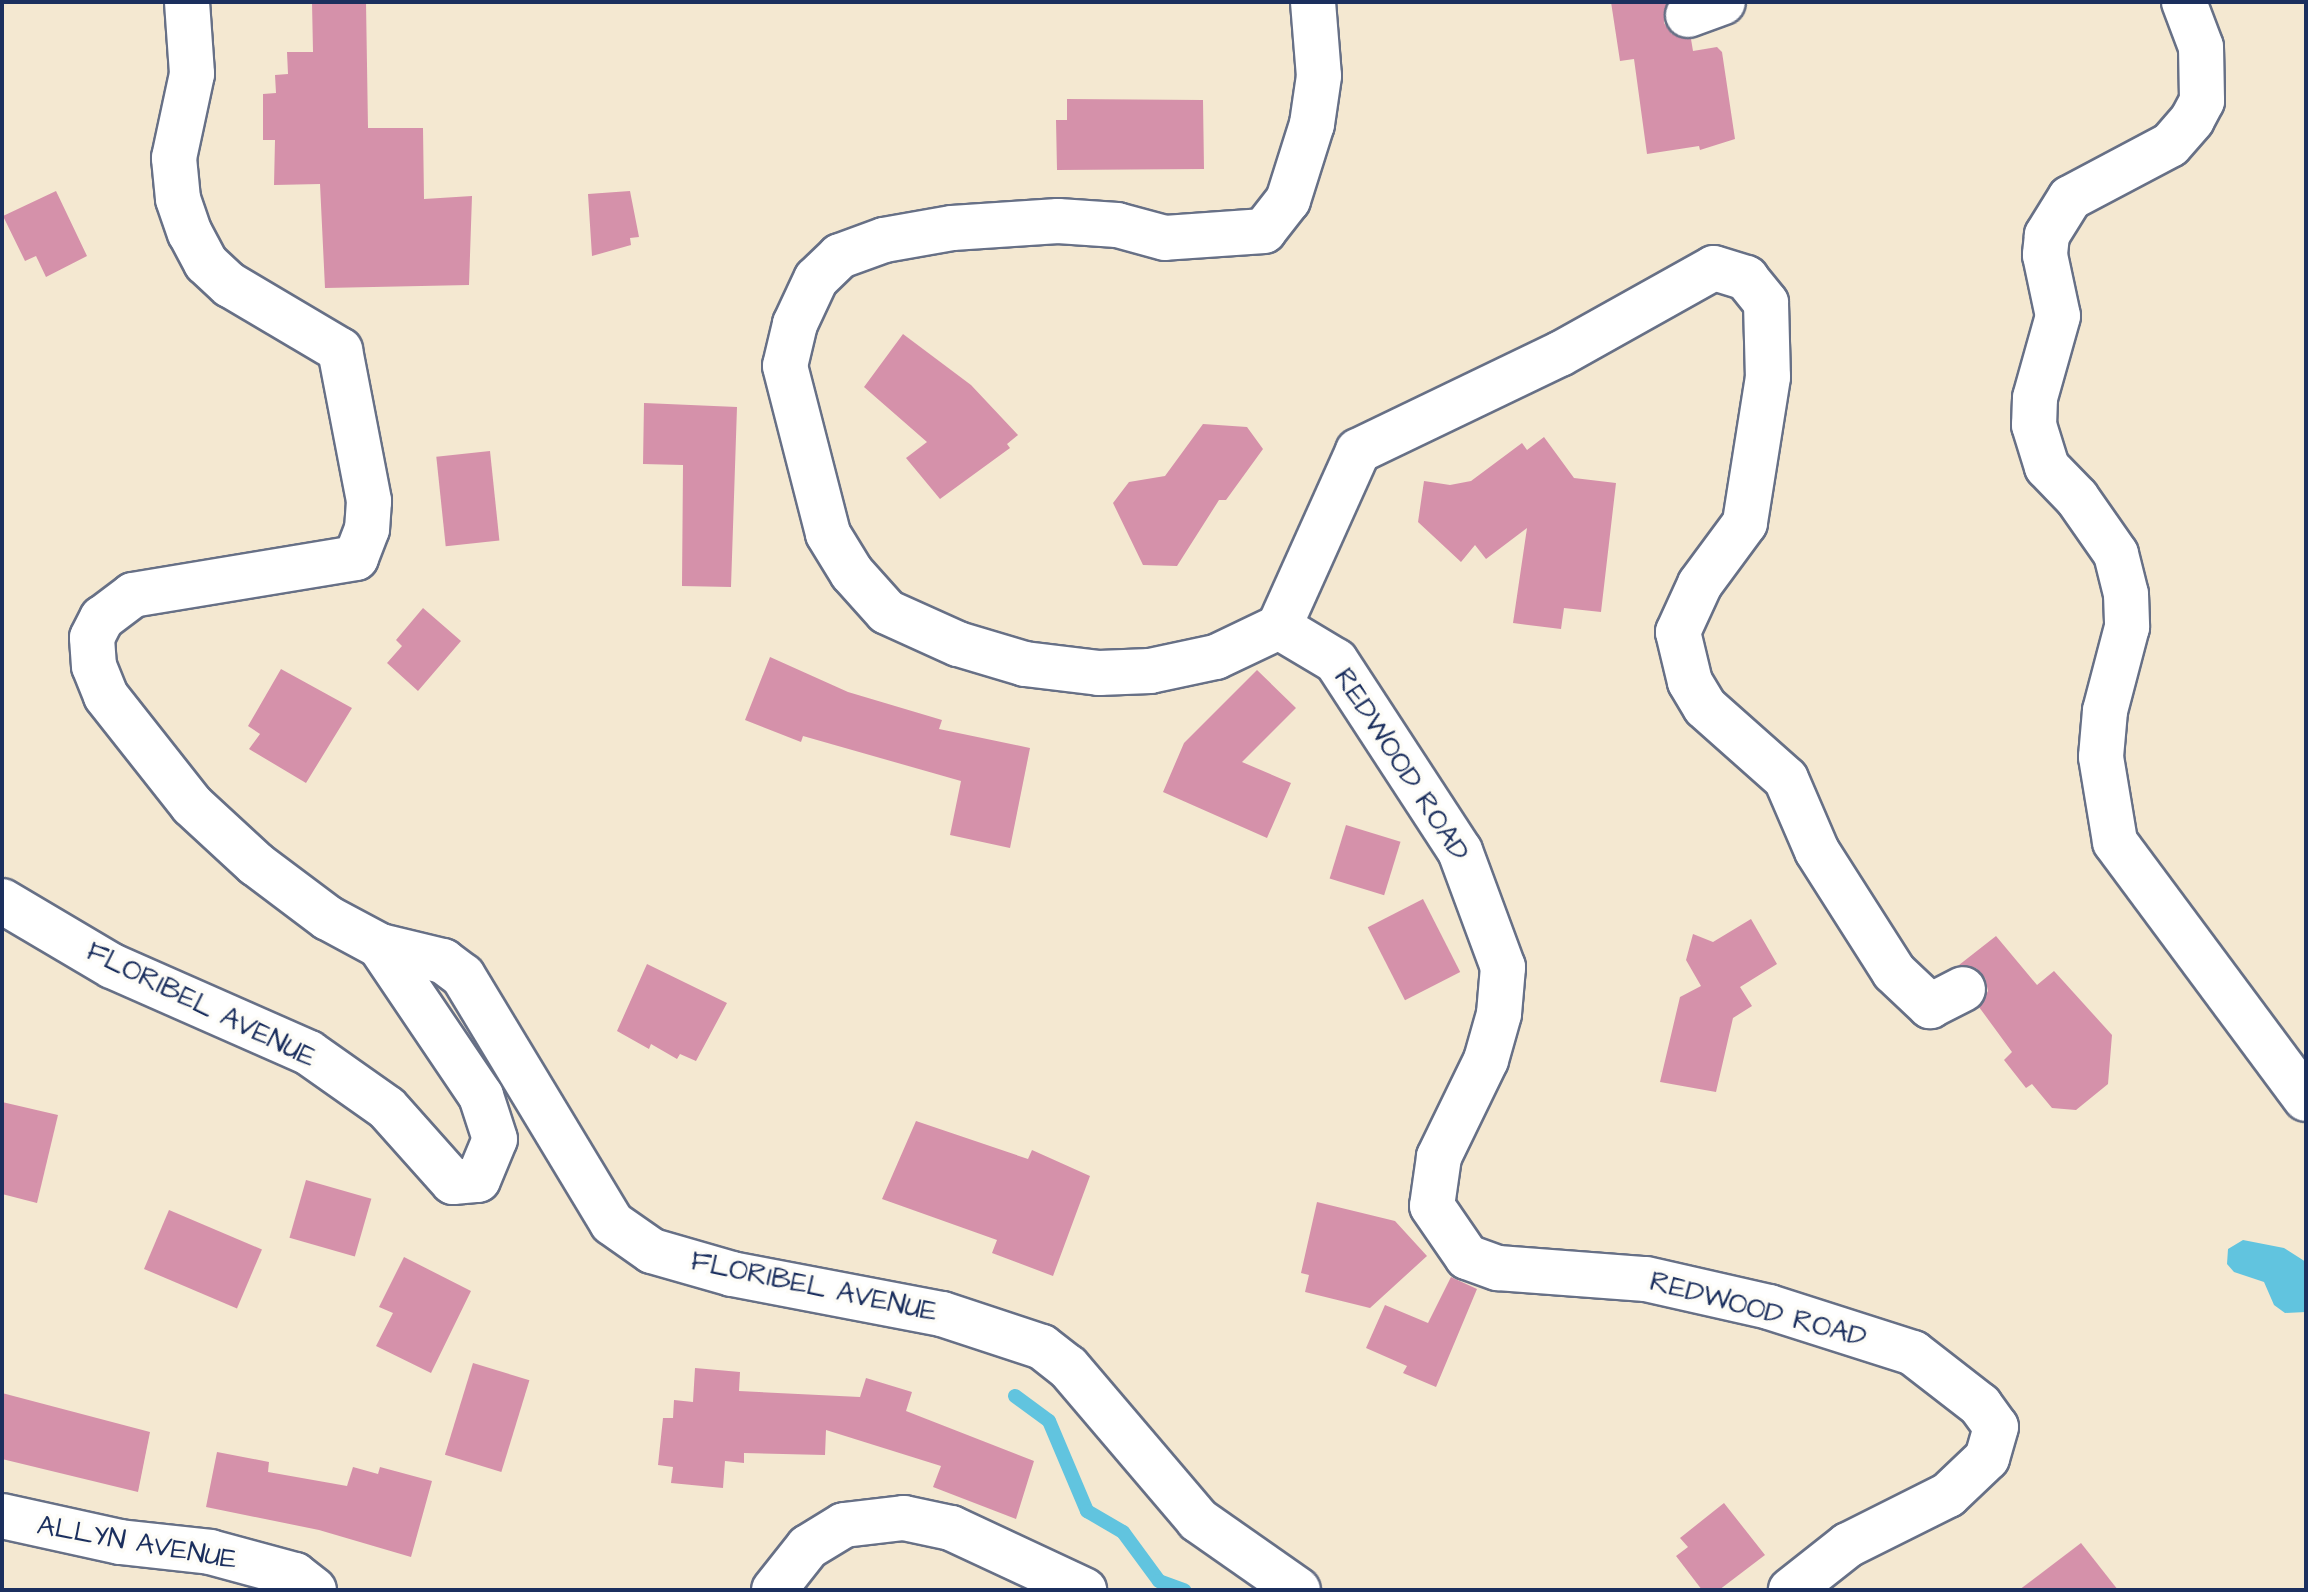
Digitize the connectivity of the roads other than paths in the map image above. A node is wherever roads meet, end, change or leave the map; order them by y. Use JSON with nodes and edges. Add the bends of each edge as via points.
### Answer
{"nodes":[{"id":1,"x":187,"y":2,"type":"edge"},
{"id":2,"x":1313,"y":2,"type":"edge"},
{"id":3,"x":2184,"y":2,"type":"edge"},
{"id":4,"x":1279,"y":627,"type":"junction"},
{"id":5,"x":2,"y":901,"type":"edge"},
{"id":6,"x":380,"y":946,"type":"junction"},
{"id":7,"x":1963,"y":989,"type":"dead end"},
{"id":8,"x":2306,"y":1099,"type":"edge"},
{"id":9,"x":2,"y":1516,"type":"edge"},
{"id":10,"x":314,"y":1590,"type":"edge"},
{"id":11,"x":774,"y":1590,"type":"edge"},
{"id":12,"x":1084,"y":1590,"type":"edge"},
{"id":13,"x":1298,"y":1590,"type":"edge"},
{"id":14,"x":1791,"y":1590,"type":"edge"}],
"edges":[{"from":1,"to":6,"type":"street","name":"FLORIBEL AVENUE","via":[[192,74],[174,158],[178,199],[206,263],[230,285],[340,350],[369,501],[367,529],[356,558],[133,595],[102,618],[92,638],[94,666],[106,696],[192,805],[256,864],[328,918]]},
{"from":2,"to":4,"type":"street","via":[[1319,76],[1312,124],[1288,200],[1264,231],[1165,238],[1117,225],[1013,222],[884,240],[840,256],[816,279],[795,324],[785,366],[828,534],[852,573],[887,612],[958,644],[1011,660],[1099,673],[1150,671],[1216,657]]},
{"from":3,"to":8,"type":"street","via":[[2201,47],[2202,101],[2192,120],[2170,145],[2070,198],[2047,235],[2045,255],[2058,316],[2035,398],[2034,425],[2047,467],[2077,498],[2116,554],[2126,594],[2127,627],[2105,711],[2101,757],[2115,842]]},
{"from":4,"to":7,"type":"street","via":[[1358,451],[1560,354],[1714,268],[1746,278],[1766,303],[1768,377],[1745,523],[1700,584],[1678,632],[1690,682],[1705,707],[1786,779],[1817,851],[1894,972],[1930,1006]]},
{"from":4,"to":14,"type":"street","name":"REDWOOD ROAD","via":[[1336,661],[1350,681],[1460,851],[1503,967],[1490,1044],[1439,1157],[1432,1206],[1467,1257],[1498,1268],[1646,1279],[1769,1307],[1870,1339],[1913,1353],[1980,1405],[1996,1427],[1987,1458],[1948,1495],[1848,1545]]},
{"from":5,"to":6,"type":"street","name":"FLORIBEL AVENUE","via":[[112,966],[309,1053],[387,1108],[453,1182],[478,1180],[495,1139],[481,1096]]},
{"from":6,"to":13,"type":"street","name":"FLORIBEL AVENUE","via":[[443,961],[463,976],[612,1223],[652,1251],[732,1274],[942,1314],[1042,1347],[1068,1367],[1198,1520]]},
{"from":9,"to":10,"type":"street","name":"ALLYN AVENUE","via":[[120,1542],[210,1552],[295,1575]]},
{"from":11,"to":12,"type":"street","via":[[808,1547],[844,1525],[904,1518],[951,1528]]}]}
